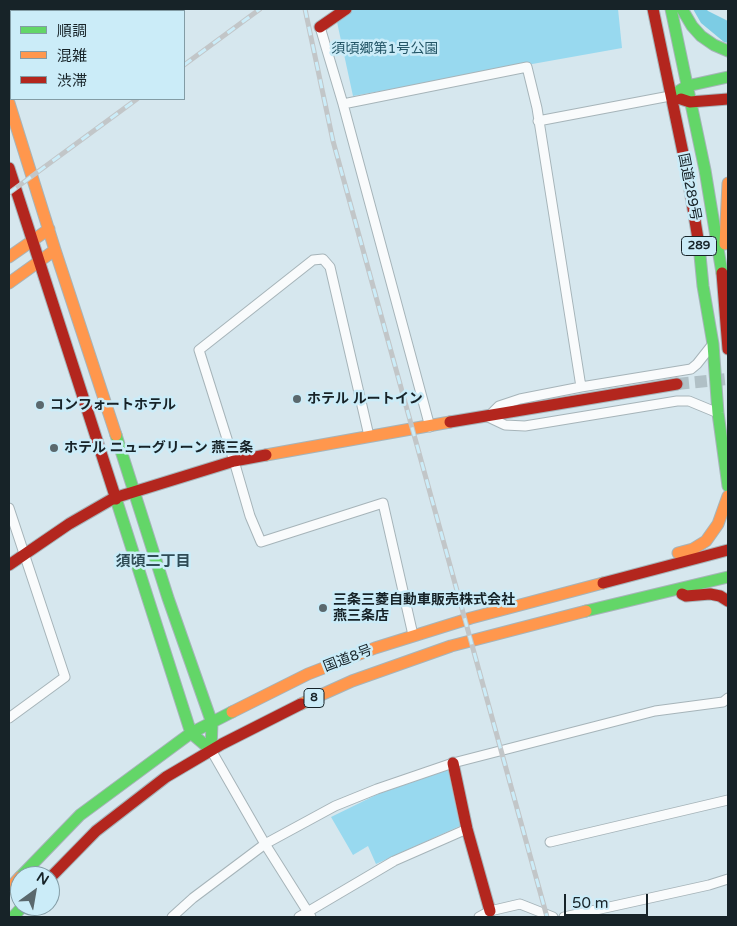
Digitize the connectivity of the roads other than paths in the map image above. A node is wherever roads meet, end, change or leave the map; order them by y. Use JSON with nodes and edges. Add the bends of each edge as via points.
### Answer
{"nodes":[{"id":1,"x":346,"y":9,"type":"edge"},
{"id":2,"x":652,"y":9,"type":"edge"},
{"id":3,"x":671,"y":9,"type":"edge"},
{"id":4,"x":682,"y":9,"type":"edge"},
{"id":5,"x":320,"y":27,"type":"joint"},
{"id":6,"x":728,"y":51,"type":"edge"},
{"id":7,"x":728,"y":77,"type":"edge"},
{"id":8,"x":687,"y":86,"type":"junction"},
{"id":9,"x":670,"y":96,"type":"junction"},
{"id":10,"x":728,"y":100,"type":"edge"},
{"id":11,"x":690,"y":102,"type":"junction"},
{"id":12,"x":9,"y":103,"type":"edge"},
{"id":13,"x":343,"y":104,"type":"junction"},
{"id":14,"x":538,"y":122,"type":"junction"},
{"id":15,"x":9,"y":168,"type":"edge"},
{"id":16,"x":728,"y":184,"type":"edge"},
{"id":17,"x":49,"y":229,"type":"junction"},
{"id":18,"x":31,"y":241,"type":"junction"},
{"id":19,"x":55,"y":250,"type":"junction"},
{"id":20,"x":9,"y":257,"type":"edge"},
{"id":21,"x":38,"y":262,"type":"junction"},
{"id":22,"x":723,"y":282,"type":"junction"},
{"id":23,"x":9,"y":283,"type":"edge"},
{"id":24,"x":728,"y":338,"type":"edge"},
{"id":25,"x":712,"y":344,"type":"junction"},
{"id":26,"x":728,"y":350,"type":"edge"},
{"id":27,"x":677,"y":384,"type":"tunnel mouth"},
{"id":28,"x":581,"y":387,"type":"junction"},
{"id":29,"x":718,"y":414,"type":"junction"},
{"id":30,"x":488,"y":417,"type":"junction"},
{"id":31,"x":430,"y":427,"type":"junction"},
{"id":32,"x":369,"y":436,"type":"junction"},
{"id":33,"x":234,"y":461,"type":"junction"},
{"id":34,"x":728,"y":486,"type":"edge"},
{"id":35,"x":135,"y":490,"type":"junction"},
{"id":36,"x":728,"y":496,"type":"edge"},
{"id":37,"x":114,"y":498,"type":"junction"},
{"id":38,"x":9,"y":508,"type":"edge"},
{"id":39,"x":728,"y":550,"type":"edge"},
{"id":40,"x":23,"y":555,"type":"junction"},
{"id":41,"x":9,"y":566,"type":"edge"},
{"id":42,"x":728,"y":576,"type":"edge"},
{"id":43,"x":622,"y":578,"type":"junction"},
{"id":44,"x":674,"y":590,"type":"junction"},
{"id":45,"x":728,"y":601,"type":"edge"},
{"id":46,"x":413,"y":635,"type":"junction"},
{"id":47,"x":728,"y":698,"type":"edge"},
{"id":48,"x":9,"y":718,"type":"edge"},
{"id":49,"x":212,"y":723,"type":"junction"},
{"id":50,"x":191,"y":733,"type":"junction"},
{"id":51,"x":211,"y":750,"type":"junction"},
{"id":52,"x":452,"y":763,"type":"junction"},
{"id":53,"x":728,"y":800,"type":"edge"},
{"id":54,"x":467,"y":829,"type":"junction"},
{"id":55,"x":550,"y":842,"type":"dead end"},
{"id":56,"x":265,"y":844,"type":"junction"},
{"id":57,"x":30,"y":866,"type":"edge"},
{"id":58,"x":60,"y":868,"type":"edge"},
{"id":59,"x":728,"y":878,"type":"edge"},
{"id":60,"x":490,"y":911,"type":"junction"},
{"id":61,"x":309,"y":914,"type":"edge"},
{"id":62,"x":172,"y":917,"type":"edge"},
{"id":63,"x":299,"y":917,"type":"edge"},
{"id":64,"x":480,"y":917,"type":"edge"},
{"id":65,"x":553,"y":917,"type":"edge"},
{"id":66,"x":564,"y":917,"type":"edge"}],
"edges":[{"from":1,"to":5,"type":"main road"},
{"from":2,"to":9,"type":"main road","name":"国道289号","number":"289"},
{"from":3,"to":8,"type":"main road","name":"国道289号","number":"289"},
{"from":4,"to":6,"type":"main road","via":[[701,36]]},
{"from":5,"to":13,"type":"street"},
{"from":7,"to":8,"type":"main road"},
{"from":8,"to":9,"type":"main road"},
{"from":8,"to":11,"type":"main road","name":"国道289号","number":"289"},
{"from":9,"to":11,"type":"main road"},
{"from":9,"to":14,"type":"street"},
{"from":9,"to":25,"type":"main road","name":"国道289号","number":"289","via":[[697,230]]},
{"from":10,"to":11,"type":"main road"},
{"from":11,"to":22,"type":"main road","name":"国道289号","number":"289"},
{"from":12,"to":17,"type":"main road"},
{"from":13,"to":14,"type":"street","via":[[528,67]]},
{"from":13,"to":31,"type":"street"},
{"from":14,"to":28,"type":"street"},
{"from":15,"to":18,"type":"main road"},
{"from":16,"to":22,"type":"main road"},
{"from":17,"to":18,"type":"main road"},
{"from":17,"to":19,"type":"main road"},
{"from":18,"to":20,"type":"main road"},
{"from":18,"to":21,"type":"main road"},
{"from":19,"to":21,"type":"main road"},
{"from":19,"to":35,"type":"main road"},
{"from":21,"to":23,"type":"main road"},
{"from":21,"to":37,"type":"main road"},
{"from":22,"to":24,"type":"main road","name":"国道289号","number":"289"},
{"from":24,"to":26,"type":"main road","name":"国道289号","number":"289"},
{"from":25,"to":28,"type":"street","via":[[697,364],[682,372]]},
{"from":25,"to":29,"type":"main road","name":"国道289号","number":"289"},
{"from":27,"to":30,"type":"main road"},
{"from":28,"to":30,"type":"street","via":[[520,399],[499,406]]},
{"from":29,"to":30,"type":"street","via":[[689,401],[677,401],[525,426],[505,425]]},
{"from":29,"to":34,"type":"main road","name":"国道289号","number":"289"},
{"from":30,"to":31,"type":"main road"},
{"from":31,"to":32,"type":"main road"},
{"from":32,"to":33,"type":"main road"},
{"from":32,"to":33,"type":"street","via":[[330,267],[323,259],[313,260],[199,350]]},
{"from":33,"to":35,"type":"main road"},
{"from":33,"to":46,"type":"street","via":[[261,542],[383,503]]},
{"from":35,"to":37,"type":"main road"},
{"from":35,"to":49,"type":"main road","via":[[168,598]]},
{"from":36,"to":43,"type":"main road","via":[[718,524],[706,541],[693,549],[645,562]]},
{"from":37,"to":40,"type":"main road"},
{"from":37,"to":50,"type":"main road"},
{"from":38,"to":40,"type":"street"},
{"from":39,"to":43,"type":"main road","name":"国道8号","number":"8"},
{"from":40,"to":41,"type":"main road"},
{"from":40,"to":48,"type":"street","via":[[65,677]]},
{"from":42,"to":44,"type":"main road","name":"国道8号","number":"8"},
{"from":43,"to":46,"type":"main road","name":"国道8号","number":"8"},
{"from":44,"to":45,"type":"main road","via":[[686,596],[710,594]]},
{"from":44,"to":51,"type":"main road","name":"国道8号","number":"8","via":[[490,635],[422,656],[307,701]]},
{"from":46,"to":49,"type":"main road","name":"国道8号","number":"8","via":[[308,674]]},
{"from":47,"to":52,"type":"street","via":[[723,702],[656,711]]},
{"from":49,"to":50,"type":"main road","name":"国道8号","number":"8"},
{"from":49,"to":51,"type":"main road"},
{"from":50,"to":51,"type":"main road"},
{"from":50,"to":57,"type":"main road","name":"国道8号","number":"8","via":[[80,815]]},
{"from":51,"to":56,"type":"street"},
{"from":51,"to":58,"type":"main road","name":"国道8号","number":"8","via":[[166,777],[96,831]]},
{"from":52,"to":54,"type":"main road"},
{"from":52,"to":56,"type":"street","via":[[335,806]]},
{"from":53,"to":55,"type":"street"},
{"from":54,"to":60,"type":"main road"},
{"from":54,"to":61,"type":"street","via":[[394,861]]},
{"from":56,"to":61,"type":"street"},
{"from":56,"to":62,"type":"street"},
{"from":59,"to":66,"type":"street"},
{"from":60,"to":64,"type":"street"},
{"from":60,"to":65,"type":"street","via":[[520,904]]},
{"from":61,"to":63,"type":"street"}]}
